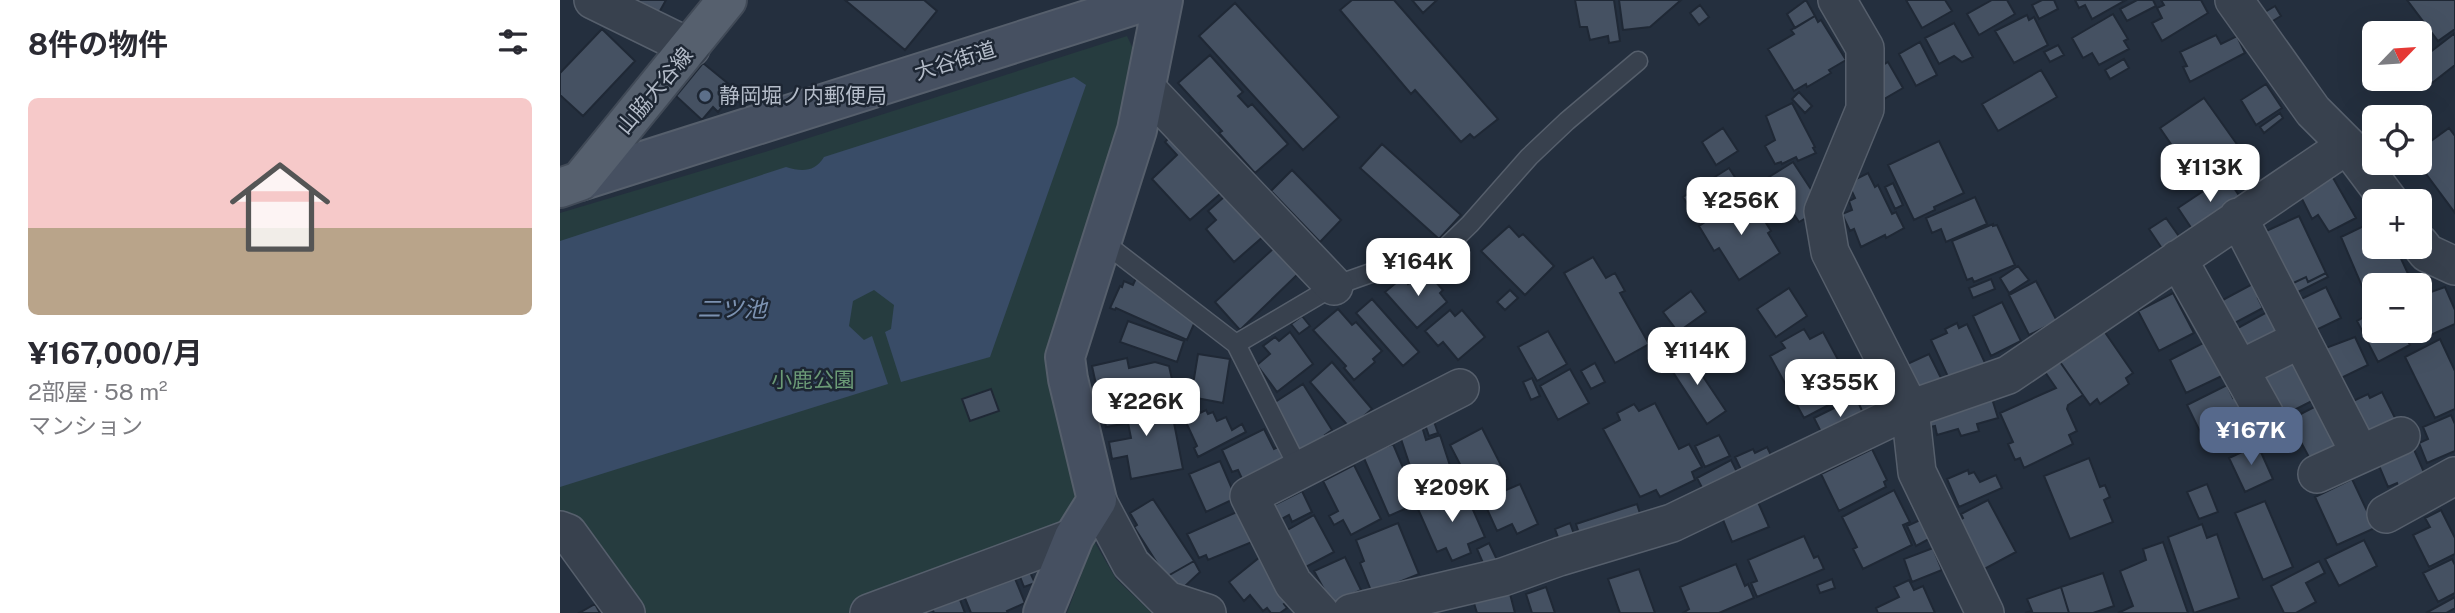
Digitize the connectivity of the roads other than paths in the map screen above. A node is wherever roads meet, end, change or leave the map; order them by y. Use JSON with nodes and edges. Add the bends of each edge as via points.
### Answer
{"nodes":[{"id":1,"x":593,"y":0,"type":"edge"},
{"id":2,"x":727,"y":0,"type":"edge"},
{"id":3,"x":1150,"y":0,"type":"edge"},
{"id":4,"x":1163,"y":0,"type":"edge"},
{"id":5,"x":1838,"y":0,"type":"edge"},
{"id":6,"x":2234,"y":0,"type":"edge"},
{"id":7,"x":691,"y":48,"type":"junction"},
{"id":8,"x":1638,"y":61,"type":"dead end"},
{"id":9,"x":1147,"y":89,"type":"junction"},
{"id":10,"x":2347,"y":145,"type":"junction"},
{"id":11,"x":570,"y":185,"type":"edge"},
{"id":12,"x":2380,"y":189,"type":"edge"},
{"id":13,"x":2238,"y":216,"type":"junction"},
{"id":14,"x":1102,"y":242,"type":"junction"},
{"id":15,"x":2432,"y":255,"type":"edge"},
{"id":16,"x":2178,"y":260,"type":"junction"},
{"id":17,"x":2455,"y":265,"type":"edge"},
{"id":18,"x":1334,"y":286,"type":"junction"},
{"id":19,"x":2301,"y":339,"type":"junction"},
{"id":20,"x":1236,"y":344,"type":"junction"},
{"id":21,"x":2240,"y":369,"type":"junction"},
{"id":22,"x":1460,"y":388,"type":"dead end"},
{"id":23,"x":1910,"y":409,"type":"junction"},
{"id":24,"x":2265,"y":415,"type":"dead end"},
{"id":25,"x":2401,"y":436,"type":"dead end"},
{"id":26,"x":2360,"y":454,"type":"junction"},
{"id":27,"x":1300,"y":471,"type":"junction"},
{"id":28,"x":2317,"y":474,"type":"dead end"},
{"id":29,"x":2455,"y":476,"type":"edge"},
{"id":30,"x":1097,"y":500,"type":"junction"},
{"id":31,"x":2386,"y":514,"type":"dead end"},
{"id":32,"x":1074,"y":537,"type":"junction"},
{"id":33,"x":567,"y":548,"type":"edge"},
{"id":34,"x":626,"y":613,"type":"edge"},
{"id":35,"x":869,"y":613,"type":"edge"},
{"id":36,"x":1043,"y":613,"type":"edge"},
{"id":37,"x":1207,"y":613,"type":"edge"},
{"id":38,"x":1320,"y":613,"type":"edge"},
{"id":39,"x":1351,"y":613,"type":"edge"},
{"id":40,"x":1985,"y":613,"type":"edge"}],
"edges":[{"from":1,"to":7,"type":"street"},
{"from":2,"to":7,"type":"main road","name":"山脇大谷線"},
{"from":3,"to":11,"type":"street","name":"大谷街道"},
{"from":4,"to":9,"type":"street"},
{"from":5,"to":23,"type":"street","via":[[1865,48],[1866,109],[1823,211],[1830,252]]},
{"from":6,"to":10,"type":"street","via":[[2313,111]]},
{"from":7,"to":11,"type":"main road","name":"山脇大谷線"},
{"from":8,"to":18,"type":"lane","via":[[1567,121],[1434,259],[1399,263]]},
{"from":9,"to":14,"type":"street"},
{"from":9,"to":18,"type":"street"},
{"from":10,"to":12,"type":"street"},
{"from":10,"to":13,"type":"street"},
{"from":13,"to":16,"type":"street"},
{"from":13,"to":19,"type":"street"},
{"from":14,"to":20,"type":"lane"},
{"from":14,"to":30,"type":"street","via":[[1065,357]]},
{"from":15,"to":17,"type":"street"},
{"from":16,"to":21,"type":"street"},
{"from":16,"to":23,"type":"street","via":[[2008,374]]},
{"from":18,"to":20,"type":"lane"},
{"from":19,"to":21,"type":"street"},
{"from":19,"to":26,"type":"street"},
{"from":20,"to":27,"type":"lane"},
{"from":21,"to":24,"type":"street"},
{"from":22,"to":27,"type":"street"},
{"from":23,"to":39,"type":"street","via":[[1672,523],[1503,577]]},
{"from":23,"to":40,"type":"street","via":[[1917,472]]},
{"from":25,"to":26,"type":"street"},
{"from":26,"to":28,"type":"street"},
{"from":27,"to":38,"type":"street","via":[[1249,496],[1293,583]]},
{"from":29,"to":31,"type":"street"},
{"from":30,"to":32,"type":"street"},
{"from":30,"to":37,"type":"street","via":[[1131,564],[1167,600]]},
{"from":32,"to":35,"type":"street"},
{"from":32,"to":36,"type":"street"},
{"from":33,"to":34,"type":"street"}]}
